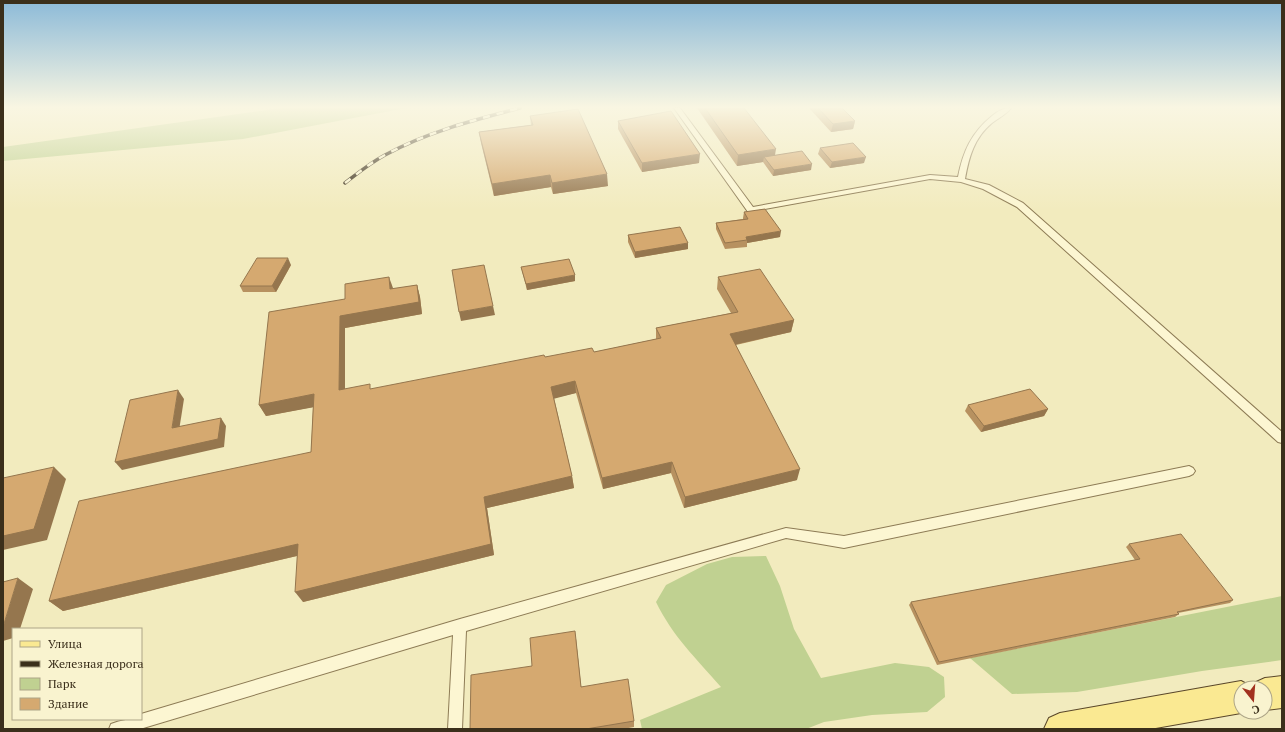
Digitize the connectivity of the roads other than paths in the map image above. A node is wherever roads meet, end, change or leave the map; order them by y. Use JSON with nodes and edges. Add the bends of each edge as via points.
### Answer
{"nodes":[{"id":1,"x":701,"y":142,"type":"edge"},
{"id":2,"x":972,"y":142,"type":"edge"},
{"id":3,"x":961,"y":180,"type":"junction"},
{"id":4,"x":1282,"y":439,"type":"edge"},
{"id":5,"x":1189,"y":471,"type":"dead end"},
{"id":6,"x":460,"y":626,"type":"junction"},
{"id":7,"x":1233,"y":698,"type":"edge"},
{"id":8,"x":116,"y":729,"type":"edge"},
{"id":9,"x":455,"y":729,"type":"edge"},
{"id":10,"x":1060,"y":729,"type":"edge"}],
"edges":[{"from":1,"to":3,"type":"lane","via":[[750,210],[930,177]]},
{"from":2,"to":3,"type":"lane","via":[[965,157]]},
{"from":3,"to":4,"type":"lane","via":[[986,187],[1020,205]]},
{"from":5,"to":6,"type":"lane","via":[[844,542],[786,533]]},
{"from":6,"to":8,"type":"lane"},
{"from":6,"to":9,"type":"lane"},
{"from":7,"to":10,"type":"main road"}]}
